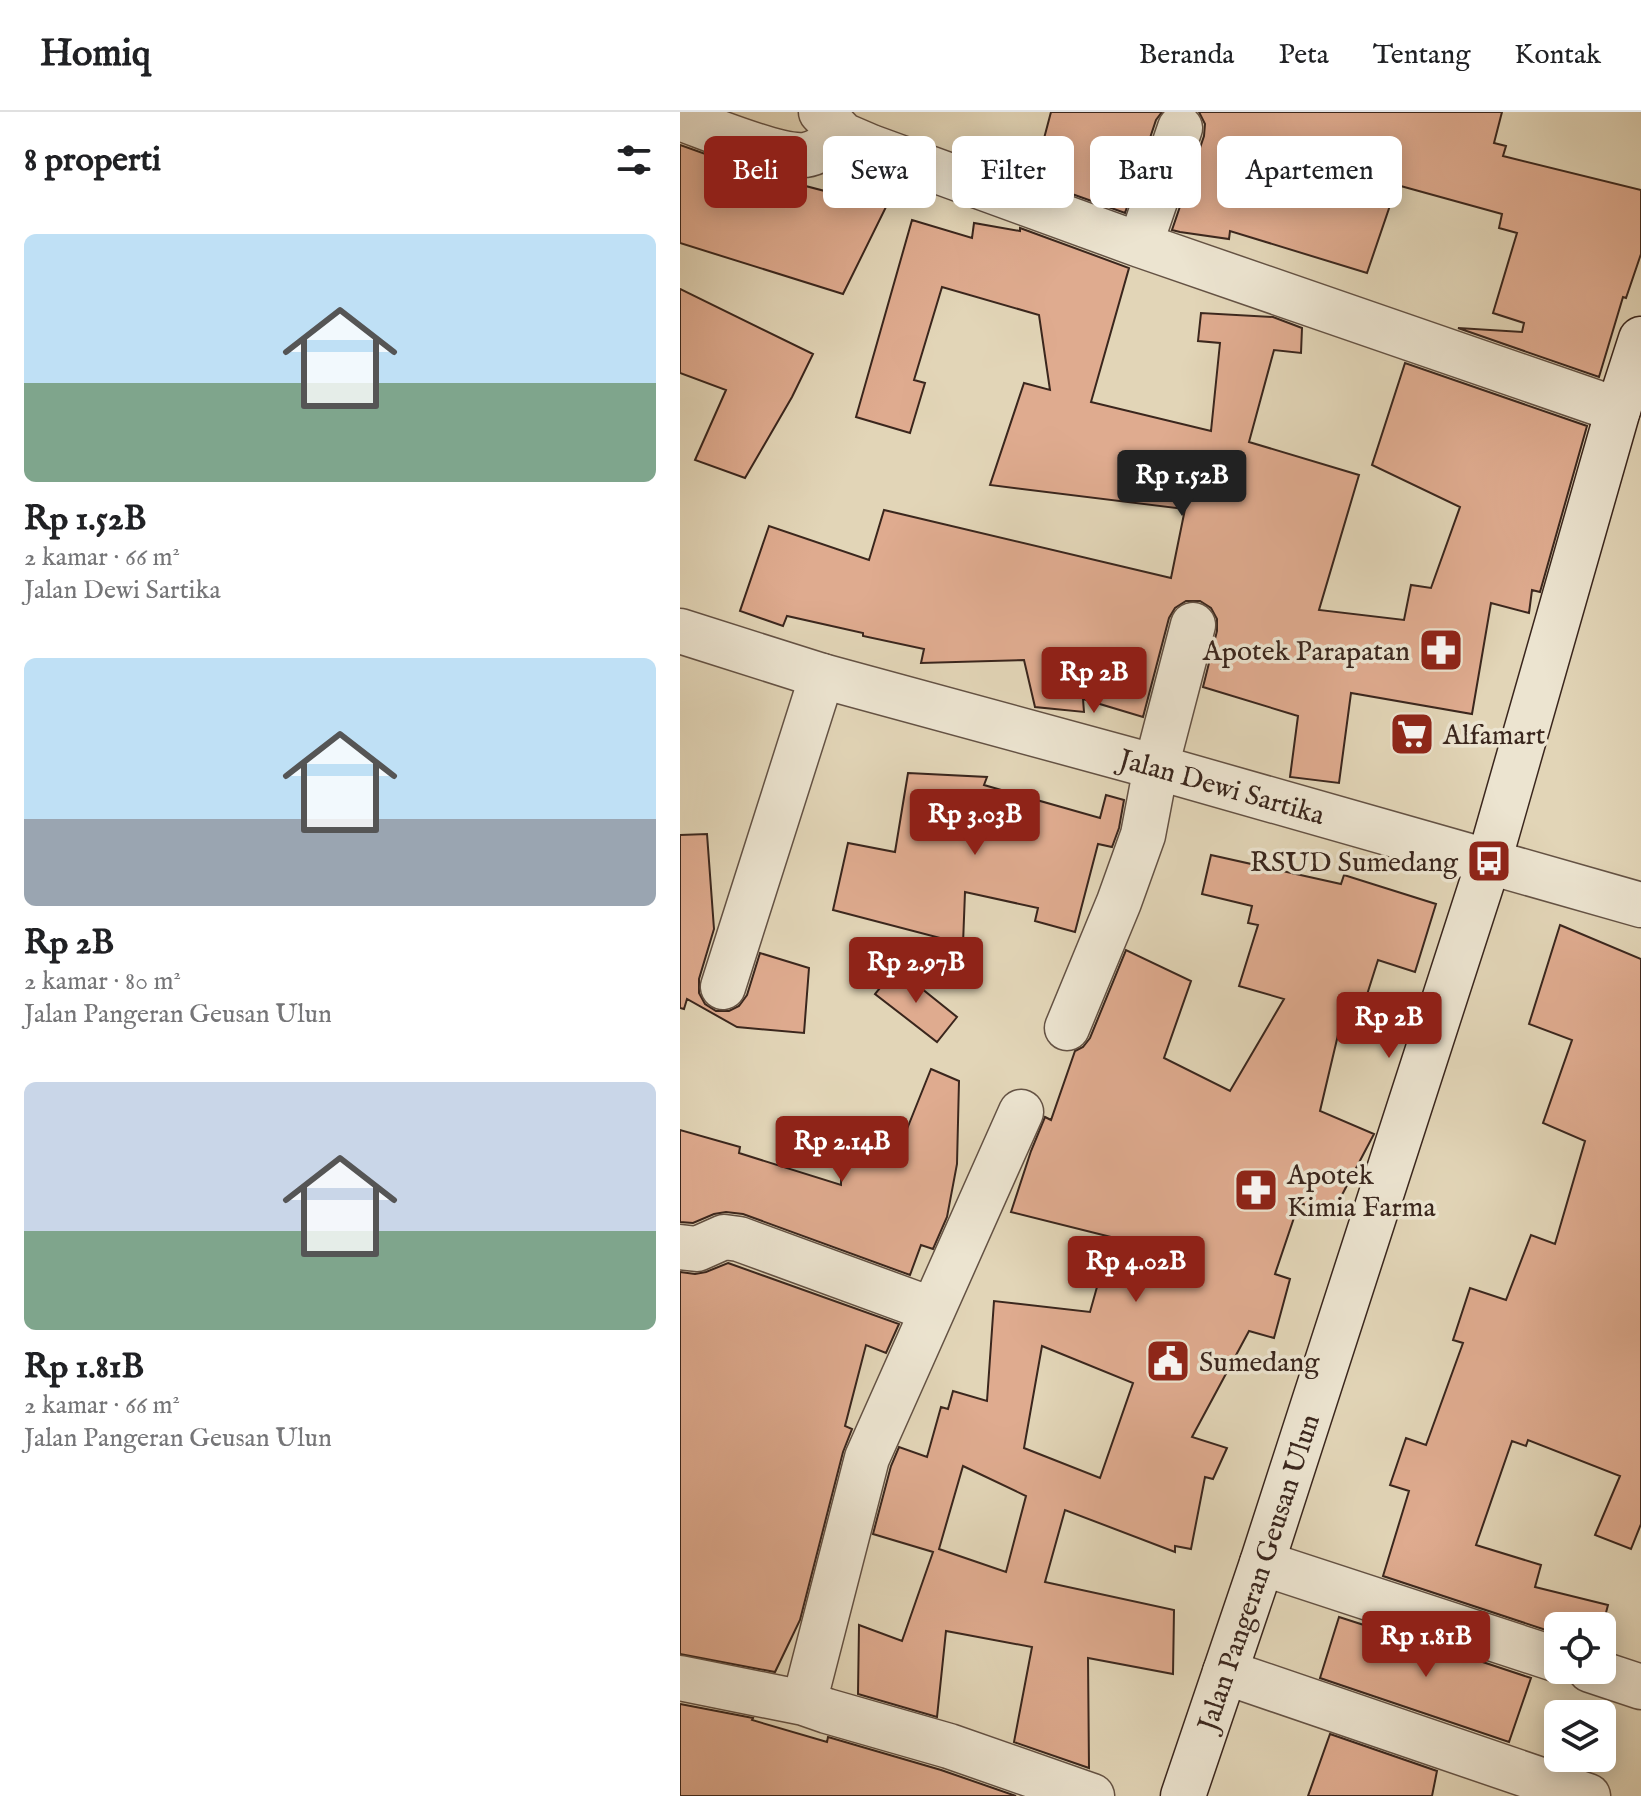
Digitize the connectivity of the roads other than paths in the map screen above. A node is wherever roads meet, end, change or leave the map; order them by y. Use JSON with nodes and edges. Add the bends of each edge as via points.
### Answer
{"nodes":[{"id":1,"x":680,"y":118,"type":"edge"},
{"id":2,"x":832,"y":123,"type":"edge"},
{"id":3,"x":1180,"y":128,"type":"dead end"},
{"id":4,"x":1140,"y":245,"type":"junction"},
{"id":5,"x":1641,"y":339,"type":"edge"},
{"id":6,"x":1618,"y":410,"type":"junction"},
{"id":7,"x":1193,"y":625,"type":"dead end"},
{"id":8,"x":680,"y":631,"type":"edge"},
{"id":9,"x":822,"y":676,"type":"junction"},
{"id":10,"x":1156,"y":767,"type":"junction"},
{"id":11,"x":1489,"y":861,"type":"junction"},
{"id":12,"x":1641,"y":905,"type":"edge"},
{"id":13,"x":723,"y":987,"type":"dead end"},
{"id":14,"x":1067,"y":1028,"type":"dead end"},
{"id":15,"x":1021,"y":1112,"type":"dead end"},
{"id":16,"x":680,"y":1247,"type":"edge"},
{"id":17,"x":933,"y":1310,"type":"junction"},
{"id":18,"x":1262,"y":1563,"type":"junction"},
{"id":19,"x":1544,"y":1655,"type":"edge"},
{"id":20,"x":1225,"y":1672,"type":"junction"},
{"id":21,"x":680,"y":1678,"type":"edge"},
{"id":22,"x":1616,"y":1679,"type":"edge"},
{"id":23,"x":1641,"y":1687,"type":"edge"},
{"id":24,"x":804,"y":1703,"type":"junction"},
{"id":25,"x":1092,"y":1796,"type":"edge"},
{"id":26,"x":1183,"y":1796,"type":"edge"},
{"id":27,"x":1588,"y":1796,"type":"edge"}],
"edges":[{"from":1,"to":2,"type":"street","via":[[752,144],[806,155],[823,148]]},
{"from":2,"to":4,"type":"street","via":[[886,153]]},
{"from":3,"to":4,"type":"street"},
{"from":4,"to":6,"type":"street"},
{"from":5,"to":6,"type":"street","name":"Jalan Pangeran Geusan Ulun"},
{"from":6,"to":11,"type":"street","name":"Jalan Pangeran Geusan Ulun"},
{"from":7,"to":10,"type":"street"},
{"from":8,"to":9,"type":"street","name":"Jalan Dewi Sartika"},
{"from":9,"to":10,"type":"street","name":"Jalan Dewi Sartika"},
{"from":9,"to":13,"type":"street"},
{"from":10,"to":11,"type":"street","name":"Jalan Dewi Sartika"},
{"from":10,"to":14,"type":"street","via":[[1143,835]]},
{"from":11,"to":12,"type":"street","name":"Jalan Dewi Sartika"},
{"from":11,"to":18,"type":"street","name":"Jalan Pangeran Geusan Ulun"},
{"from":15,"to":17,"type":"street"},
{"from":16,"to":17,"type":"street","via":[[697,1249],[724,1237],[739,1239]]},
{"from":17,"to":24,"type":"street","via":[[867,1458]]},
{"from":18,"to":19,"type":"street"},
{"from":18,"to":20,"type":"street","name":"Jalan Pangeran Geusan Ulun"},
{"from":20,"to":26,"type":"street","name":"Jalan Pangeran Geusan Ulun"},
{"from":20,"to":27,"type":"street"},
{"from":21,"to":24,"type":"street"},
{"from":22,"to":23,"type":"street"},
{"from":24,"to":25,"type":"street"}]}
